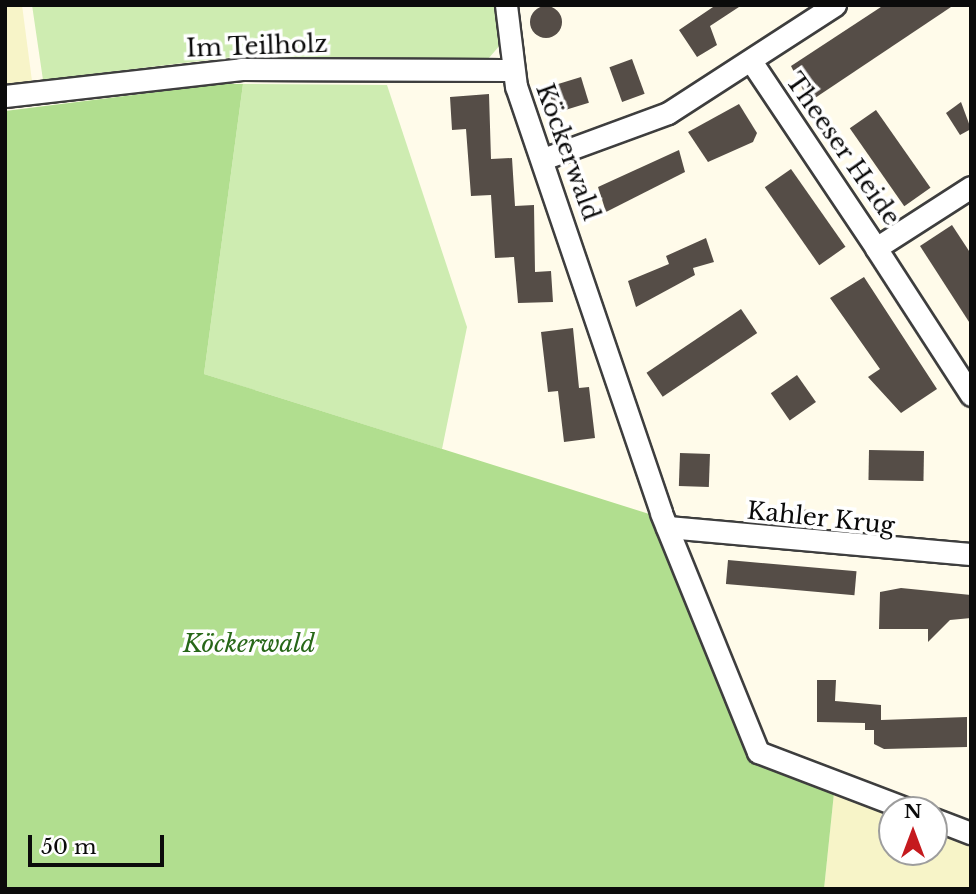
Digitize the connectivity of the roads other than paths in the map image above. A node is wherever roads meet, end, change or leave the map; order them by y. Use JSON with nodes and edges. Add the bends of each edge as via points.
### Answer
{"nodes":[{"id":1,"x":506,"y":5,"type":"edge"},
{"id":2,"x":835,"y":5,"type":"edge"},
{"id":3,"x":751,"y":61,"type":"junction"},
{"id":4,"x":512,"y":70,"type":"junction"},
{"id":5,"x":5,"y":96,"type":"edge"},
{"id":6,"x":543,"y":159,"type":"junction"},
{"id":7,"x":971,"y":187,"type":"edge"},
{"id":8,"x":876,"y":248,"type":"junction"},
{"id":9,"x":971,"y":395,"type":"edge"},
{"id":10,"x":667,"y":527,"type":"junction"},
{"id":11,"x":971,"y":554,"type":"edge"},
{"id":12,"x":878,"y":798,"type":"edge"},
{"id":13,"x":948,"y":824,"type":"edge"},
{"id":14,"x":971,"y":833,"type":"edge"}],
"edges":[{"from":1,"to":4,"type":"street","name":"Köckerwald"},
{"from":2,"to":3,"type":"street","name":"Theeser Heide"},
{"from":3,"to":6,"type":"street","name":"Theeser Heide","via":[[658,117]]},
{"from":3,"to":8,"type":"street","name":"Theeser Heide"},
{"from":4,"to":5,"type":"street","name":"Im Teilholz","via":[[240,69]]},
{"from":4,"to":6,"type":"street","name":"Köckerwald"},
{"from":6,"to":10,"type":"street","name":"Köckerwald"},
{"from":7,"to":8,"type":"street","name":"Theeser Heide"},
{"from":8,"to":9,"type":"street"},
{"from":10,"to":11,"type":"street","name":"Kahler Krug"},
{"from":10,"to":12,"type":"street","name":"Köckerwald","via":[[758,752]]},
{"from":13,"to":14,"type":"street"}]}
